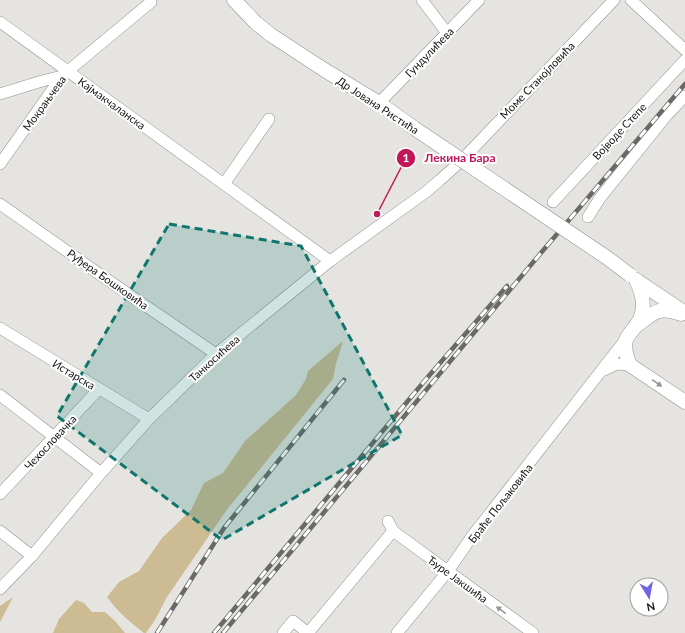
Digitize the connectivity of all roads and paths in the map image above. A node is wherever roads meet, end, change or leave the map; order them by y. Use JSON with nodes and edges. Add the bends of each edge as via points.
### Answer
{"nodes":[{"id":1,"x":234,"y":0,"type":"edge"},
{"id":2,"x":422,"y":0,"type":"edge"},
{"id":3,"x":479,"y":0,"type":"edge"},
{"id":4,"x":614,"y":0,"type":"edge"},
{"id":5,"x":631,"y":0,"type":"edge"},
{"id":6,"x":151,"y":2,"type":"dead end"},
{"id":7,"x":0,"y":22,"type":"edge"},
{"id":8,"x":447,"y":33,"type":"junction"},
{"id":9,"x":685,"y":50,"type":"edge"},
{"id":10,"x":685,"y":60,"type":"edge"},
{"id":11,"x":65,"y":74,"type":"junction"},
{"id":12,"x":0,"y":94,"type":"edge"},
{"id":13,"x":685,"y":96,"type":"edge"},
{"id":14,"x":379,"y":103,"type":"junction"},
{"id":15,"x":269,"y":119,"type":"dead end"},
{"id":16,"x":461,"y":161,"type":"joint"},
{"id":17,"x":0,"y":164,"type":"edge"},
{"id":18,"x":224,"y":184,"type":"junction"},
{"id":19,"x":553,"y":202,"type":"dead end"},
{"id":20,"x":0,"y":204,"type":"edge"},
{"id":21,"x":588,"y":217,"type":"dead end"},
{"id":22,"x":330,"y":261,"type":"junction"},
{"id":23,"x":633,"y":277,"type":"junction"},
{"id":24,"x":685,"y":314,"type":"edge"},
{"id":25,"x":637,"y":326,"type":"junction"},
{"id":26,"x":0,"y":328,"type":"edge"},
{"id":27,"x":626,"y":339,"type":"junction"},
{"id":28,"x":216,"y":354,"type":"junction"},
{"id":29,"x":630,"y":365,"type":"junction"},
{"id":30,"x":602,"y":372,"type":"junction"},
{"id":31,"x":99,"y":389,"type":"junction"},
{"id":32,"x":0,"y":395,"type":"edge"},
{"id":33,"x":685,"y":402,"type":"edge"},
{"id":34,"x":149,"y":419,"type":"junction"},
{"id":35,"x":55,"y":437,"type":"junction"},
{"id":36,"x":101,"y":473,"type":"junction"},
{"id":37,"x":0,"y":494,"type":"edge"},
{"id":38,"x":388,"y":521,"type":"dead end"},
{"id":39,"x":0,"y":531,"type":"edge"},
{"id":40,"x":393,"y":531,"type":"junction"},
{"id":41,"x":32,"y":556,"type":"junction"},
{"id":42,"x":448,"y":571,"type":"junction"},
{"id":43,"x":0,"y":589,"type":"edge"},
{"id":44,"x":283,"y":633,"type":"edge"},
{"id":45,"x":308,"y":633,"type":"edge"},
{"id":46,"x":397,"y":633,"type":"edge"},
{"id":47,"x":533,"y":633,"type":"edge"}],
"edges":[{"from":1,"to":14,"type":"street","name":"Др Јована Ристића","via":[[271,35]]},
{"from":2,"to":8,"type":"street"},
{"from":3,"to":8,"type":"street","name":"Гундулићева"},
{"from":4,"to":16,"type":"street","name":"Моме Станојловића"},
{"from":5,"to":9,"type":"street"},
{"from":6,"to":11,"type":"street","name":"Мокрањчева"},
{"from":7,"to":11,"type":"street","name":"Кајмакчаланска"},
{"from":8,"to":14,"type":"street","name":"Гундулићева"},
{"from":10,"to":19,"type":"street","name":"Војводе Степе"},
{"from":11,"to":12,"type":"street"},
{"from":11,"to":17,"type":"street","name":"Мокрањчева"},
{"from":11,"to":18,"type":"street","name":"Кајмакчаланска"},
{"from":13,"to":21,"type":"street","via":[[600,198]]},
{"from":14,"to":23,"type":"street","name":"Др Јована Ристића","bridge":true},
{"from":15,"to":18,"type":"street"},
{"from":16,"to":22,"type":"street","name":"Танкосићева","via":[[426,192]]},
{"from":18,"to":22,"type":"street","name":"Кајмакчаланска"},
{"from":20,"to":28,"type":"street","name":"Руђера Бошковића"},
{"from":22,"to":28,"type":"street","name":"Танкосићева"},
{"from":23,"to":24,"type":"street","name":"Др Јована Ристића"},
{"from":23,"to":25,"type":"street","via":[[644,299],[643,312]]},
{"from":24,"to":25,"type":"street","via":[[662,310]]},
{"from":25,"to":27,"type":"street"},
{"from":26,"to":31,"type":"street","name":"Истарска"},
{"from":27,"to":29,"type":"street"},
{"from":27,"to":30,"type":"street","name":"Браће Пољаковића"},
{"from":28,"to":34,"type":"street","name":"Танкосићева"},
{"from":29,"to":30,"type":"street","via":[[617,364]]},
{"from":29,"to":33,"type":"street","one_way":true},
{"from":30,"to":42,"type":"street","name":"Браће Пољаковића"},
{"from":31,"to":34,"type":"street","name":"Истарска"},
{"from":31,"to":35,"type":"street","name":"Чехословачка"},
{"from":32,"to":35,"type":"street"},
{"from":34,"to":36,"type":"street","name":"Танкосићева"},
{"from":35,"to":36,"type":"street"},
{"from":35,"to":37,"type":"street","name":"Чехословачка"},
{"from":36,"to":41,"type":"street","name":"Танкосићева"},
{"from":38,"to":40,"type":"street","name":"Ђуре Јакшића"},
{"from":39,"to":41,"type":"street"},
{"from":40,"to":42,"type":"street","name":"Ђуре Јакшића"},
{"from":40,"to":45,"type":"street"},
{"from":41,"to":43,"type":"street","name":"Танкосићева"},
{"from":42,"to":46,"type":"street","name":"Браће Пољаковића"},
{"from":47,"to":42,"type":"street","name":"Ђуре Јакшића","one_way":true},
{"from":44,"to":45,"type":"street","via":[[293,621]]}]}
